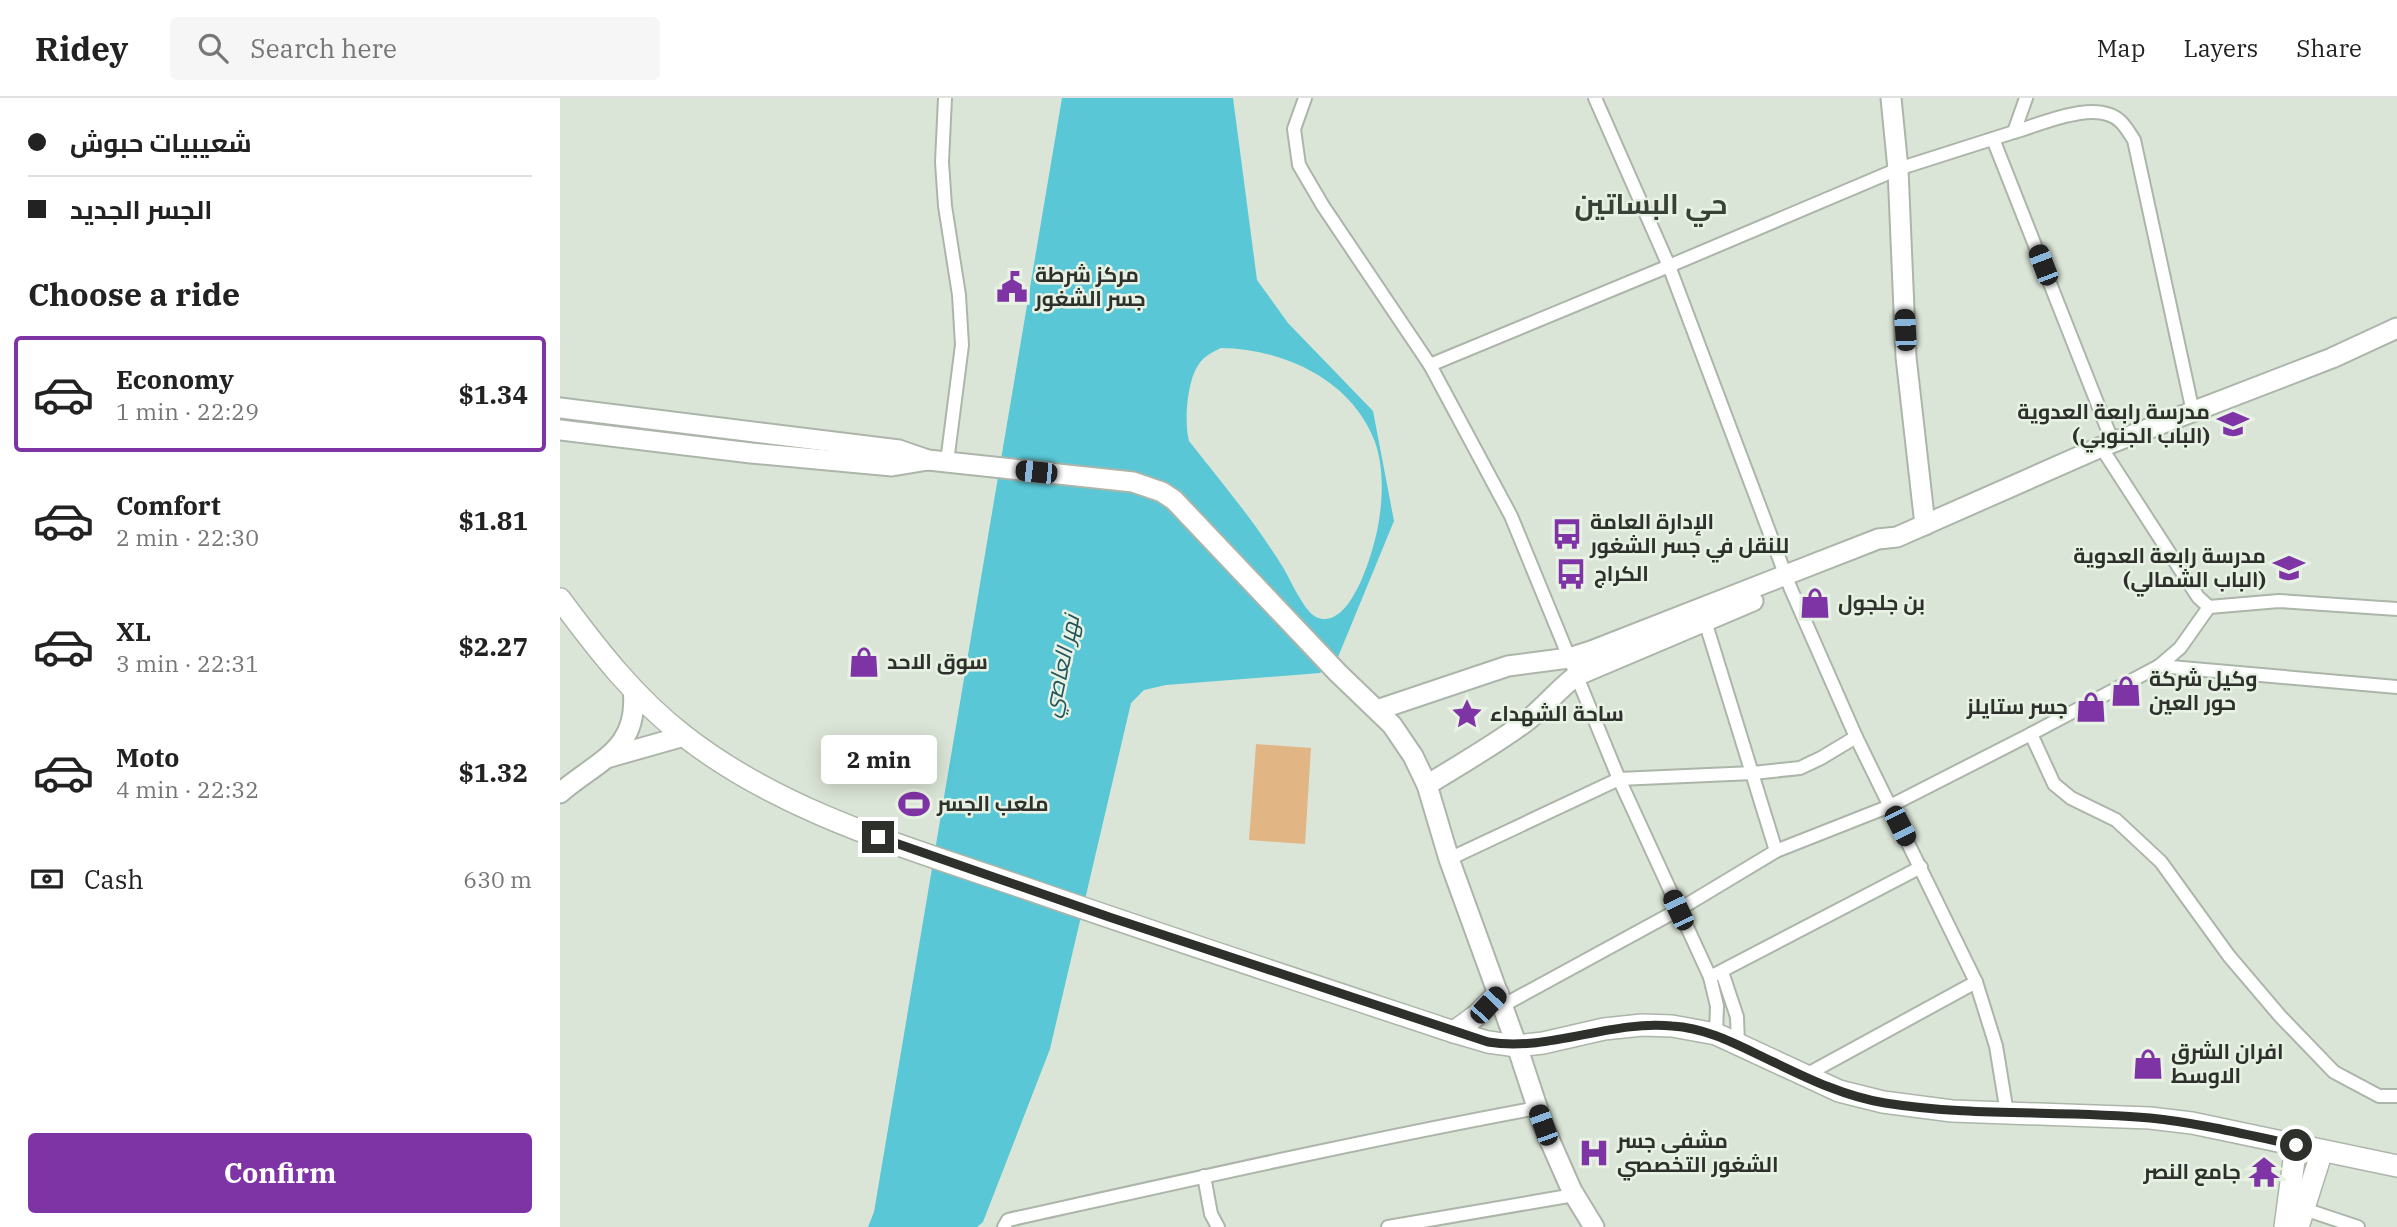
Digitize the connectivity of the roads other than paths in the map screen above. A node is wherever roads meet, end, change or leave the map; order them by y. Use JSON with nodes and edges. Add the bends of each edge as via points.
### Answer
{"nodes":[{"id":1,"x":945,"y":98,"type":"edge"},
{"id":2,"x":1305,"y":98,"type":"edge"},
{"id":3,"x":1595,"y":98,"type":"edge"},
{"id":4,"x":1891,"y":98,"type":"edge"},
{"id":5,"x":2026,"y":98,"type":"edge"},
{"id":6,"x":2014,"y":132,"type":"junction"},
{"id":7,"x":1993,"y":139,"type":"junction"},
{"id":8,"x":1898,"y":169,"type":"junction"},
{"id":9,"x":1669,"y":266,"type":"junction"},
{"id":10,"x":2397,"y":328,"type":"edge"},
{"id":11,"x":1430,"y":365,"type":"junction"},
{"id":12,"x":560,"y":408,"type":"edge"},
{"id":13,"x":2193,"y":412,"type":"junction"},
{"id":14,"x":560,"y":430,"type":"edge"},
{"id":15,"x":2107,"y":445,"type":"junction"},
{"id":16,"x":937,"y":461,"type":"junction"},
{"id":17,"x":1925,"y":525,"type":"junction"},
{"id":18,"x":1787,"y":581,"type":"junction"},
{"id":19,"x":560,"y":599,"type":"edge"},
{"id":20,"x":2209,"y":607,"type":"junction"},
{"id":21,"x":2397,"y":609,"type":"edge"},
{"id":22,"x":1705,"y":621,"type":"junction"},
{"id":23,"x":2159,"y":666,"type":"junction"},
{"id":24,"x":1573,"y":667,"type":"junction"},
{"id":25,"x":2397,"y":687,"type":"edge"},
{"id":26,"x":633,"y":689,"type":"junction"},
{"id":27,"x":1377,"y":710,"type":"junction"},
{"id":28,"x":2031,"y":734,"type":"junction"},
{"id":29,"x":684,"y":736,"type":"junction"},
{"id":30,"x":1856,"y":737,"type":"junction"},
{"id":31,"x":609,"y":757,"type":"junction"},
{"id":32,"x":1754,"y":773,"type":"junction"},
{"id":33,"x":1619,"y":779,"type":"junction"},
{"id":34,"x":1427,"y":785,"type":"junction"},
{"id":35,"x":560,"y":793,"type":"edge"},
{"id":36,"x":1890,"y":806,"type":"junction"},
{"id":37,"x":1776,"y":851,"type":"junction"},
{"id":38,"x":1450,"y":859,"type":"junction"},
{"id":39,"x":1921,"y":867,"type":"junction"},
{"id":40,"x":1678,"y":910,"type":"junction"},
{"id":41,"x":1716,"y":975,"type":"junction"},
{"id":42,"x":1976,"y":982,"type":"junction"},
{"id":43,"x":1500,"y":1000,"type":"junction"},
{"id":44,"x":1454,"y":1032,"type":"junction"},
{"id":45,"x":1716,"y":1034,"type":"junction"},
{"id":46,"x":1738,"y":1045,"type":"junction"},
{"id":47,"x":1517,"y":1046,"type":"junction"},
{"id":48,"x":1803,"y":1076,"type":"junction"},
{"id":49,"x":2397,"y":1096,"type":"edge"},
{"id":50,"x":1537,"y":1108,"type":"junction"},
{"id":51,"x":2007,"y":1113,"type":"junction"},
{"id":52,"x":2296,"y":1145,"type":"junction"},
{"id":53,"x":2322,"y":1151,"type":"junction"},
{"id":54,"x":2397,"y":1166,"type":"edge"},
{"id":55,"x":1204,"y":1176,"type":"junction"},
{"id":56,"x":2300,"y":1205,"type":"edge"},
{"id":57,"x":1585,"y":1215,"type":"edge"},
{"id":58,"x":1004,"y":1227,"type":"edge"},
{"id":59,"x":1218,"y":1227,"type":"edge"},
{"id":60,"x":1388,"y":1227,"type":"edge"},
{"id":61,"x":2285,"y":1227,"type":"edge"},
{"id":62,"x":2358,"y":1227,"type":"edge"}],
"edges":[{"from":1,"to":16,"type":"street","via":[[945,206],[962,345]]},
{"from":2,"to":11,"type":"street","via":[[1294,129],[1299,165]]},
{"from":3,"to":9,"type":"street"},
{"from":4,"to":8,"type":"street"},
{"from":5,"to":6,"type":"street"},
{"from":6,"to":7,"type":"street"},
{"from":6,"to":13,"type":"street","via":[[2079,113],[2105,112],[2121,121],[2134,140]]},
{"from":7,"to":8,"type":"street"},
{"from":7,"to":15,"type":"street"},
{"from":8,"to":9,"type":"street"},
{"from":8,"to":17,"type":"street","via":[[1906,357]]},
{"from":9,"to":11,"type":"street"},
{"from":9,"to":18,"type":"street"},
{"from":10,"to":13,"type":"street"},
{"from":11,"to":24,"type":"street","via":[[1511,516]]},
{"from":12,"to":16,"type":"street","via":[[899,450]]},
{"from":13,"to":15,"type":"street"},
{"from":14,"to":16,"type":"street","via":[[892,466]]},
{"from":15,"to":17,"type":"street"},
{"from":15,"to":20,"type":"street","via":[[2198,597]]},
{"from":16,"to":27,"type":"street","via":[[1133,482],[1161,492],[1185,510]]},
{"from":17,"to":18,"type":"street","via":[[1878,539]]},
{"from":18,"to":22,"type":"street"},
{"from":18,"to":24,"type":"street"},
{"from":18,"to":30,"type":"street"},
{"from":19,"to":26,"type":"main road"},
{"from":20,"to":21,"type":"street","via":[[2279,601]]},
{"from":20,"to":23,"type":"street","via":[[2180,648]]},
{"from":22,"to":24,"type":"street"},
{"from":22,"to":32,"type":"street"},
{"from":23,"to":25,"type":"street"},
{"from":23,"to":28,"type":"street"},
{"from":24,"to":27,"type":"street","via":[[1508,666]]},
{"from":24,"to":33,"type":"street"},
{"from":24,"to":34,"type":"street","via":[[1542,708]]},
{"from":26,"to":29,"type":"main road"},
{"from":26,"to":31,"type":"street","via":[[630,727]]},
{"from":27,"to":34,"type":"street","via":[[1413,756]]},
{"from":28,"to":36,"type":"street"},
{"from":28,"to":49,"type":"street","via":[[2054,784],[2071,798],[2116,820],[2161,862],[2229,956],[2334,1072],[2379,1096]]},
{"from":29,"to":31,"type":"street"},
{"from":29,"to":44,"type":"main road","via":[[811,812]]},
{"from":30,"to":32,"type":"street","via":[[1800,768]]},
{"from":30,"to":36,"type":"street"},
{"from":31,"to":35,"type":"street"},
{"from":32,"to":33,"type":"street"},
{"from":32,"to":37,"type":"street"},
{"from":33,"to":38,"type":"street"},
{"from":33,"to":40,"type":"street"},
{"from":34,"to":38,"type":"street"},
{"from":36,"to":37,"type":"street"},
{"from":36,"to":39,"type":"street"},
{"from":37,"to":40,"type":"street"},
{"from":38,"to":43,"type":"street"},
{"from":39,"to":41,"type":"street"},
{"from":39,"to":42,"type":"street"},
{"from":40,"to":41,"type":"street"},
{"from":40,"to":43,"type":"street"},
{"from":41,"to":45,"type":"street"},
{"from":41,"to":46,"type":"street","via":[[1737,1017]]},
{"from":42,"to":48,"type":"street"},
{"from":42,"to":51,"type":"street","via":[[1996,1046]]},
{"from":43,"to":44,"type":"main road"},
{"from":43,"to":47,"type":"street"},
{"from":44,"to":47,"type":"main road"},
{"from":45,"to":46,"type":"main road"},
{"from":45,"to":47,"type":"main road","via":[[1642,1026]]},
{"from":46,"to":48,"type":"main road"},
{"from":47,"to":50,"type":"street"},
{"from":48,"to":51,"type":"main road","via":[[1883,1102]]},
{"from":50,"to":55,"type":"street"},
{"from":50,"to":57,"type":"street"},
{"from":51,"to":52,"type":"main road","via":[[2150,1118]]},
{"from":52,"to":53,"type":"main road"},
{"from":52,"to":56,"type":"main road"},
{"from":53,"to":54,"type":"main road"},
{"from":53,"to":56,"type":"main road"},
{"from":55,"to":58,"type":"street","via":[[1008,1220]]},
{"from":55,"to":59,"type":"street"},
{"from":56,"to":61,"type":"main road"},
{"from":56,"to":62,"type":"street"},
{"from":57,"to":60,"type":"street"}]}
